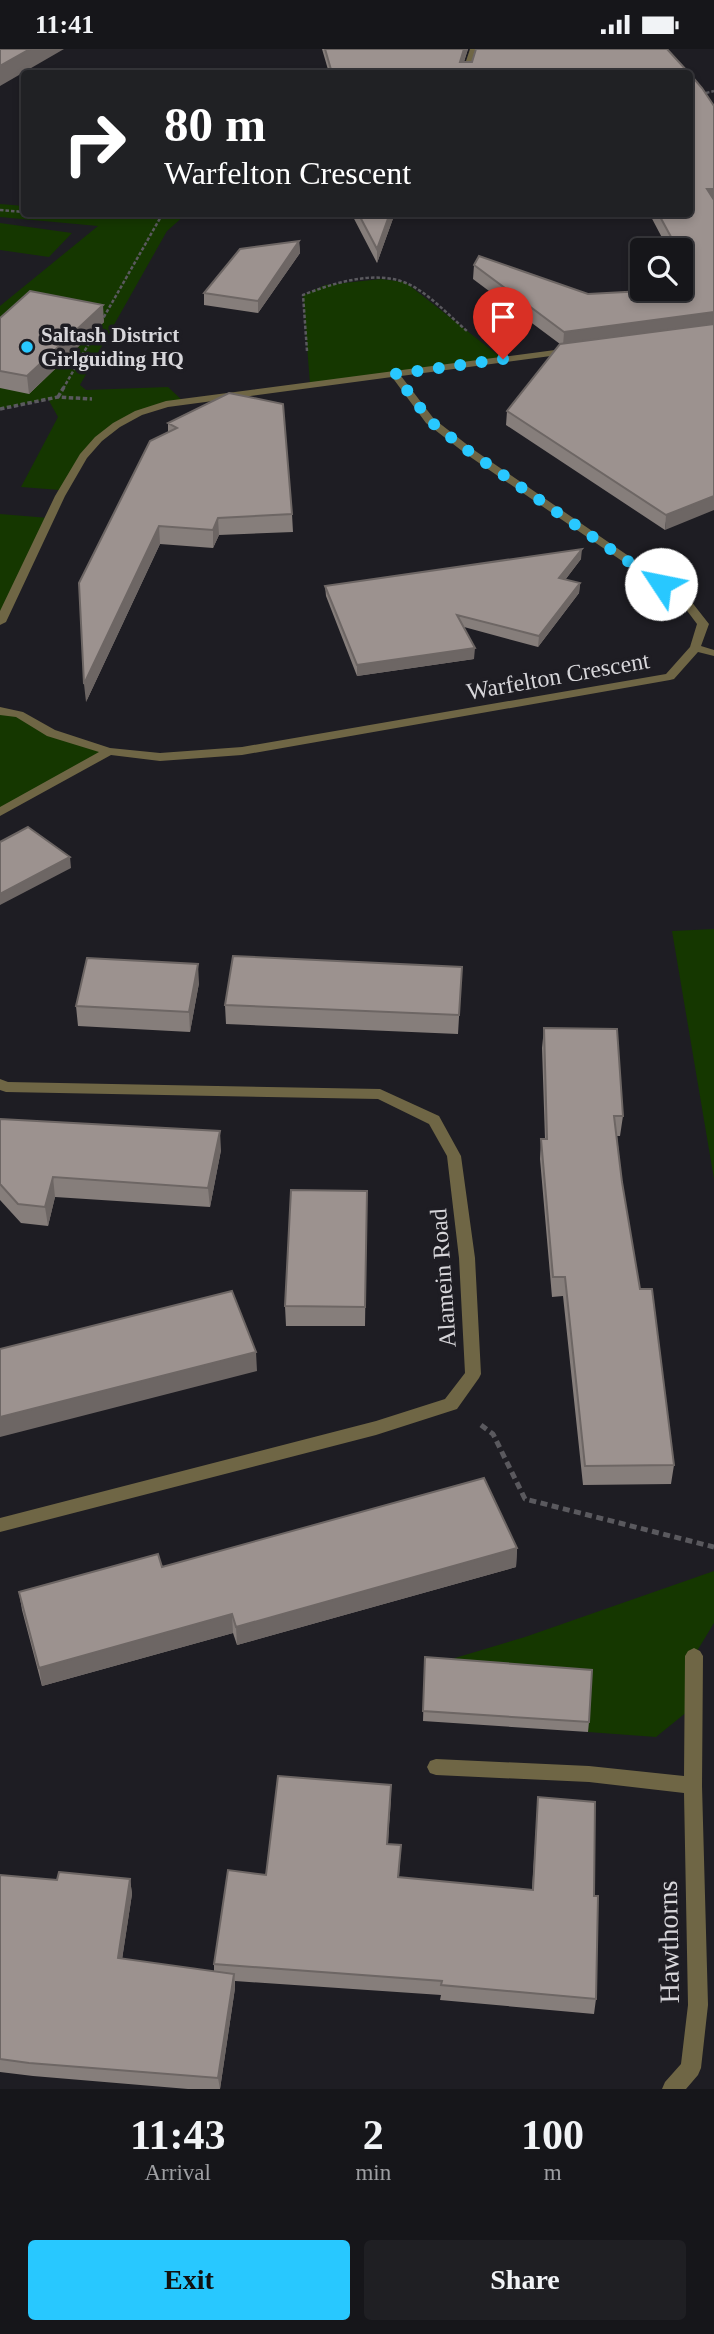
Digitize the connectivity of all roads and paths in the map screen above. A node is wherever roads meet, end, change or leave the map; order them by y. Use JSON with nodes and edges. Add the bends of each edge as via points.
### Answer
{"nodes":[{"id":1,"x":474,"y":49,"type":"edge"},
{"id":2,"x":467,"y":70,"type":"edge"},
{"id":3,"x":714,"y":91,"type":"edge"},
{"id":4,"x":693,"y":96,"type":"edge"},
{"id":5,"x":0,"y":210,"type":"edge"},
{"id":6,"x":21,"y":212,"type":"edge"},
{"id":7,"x":161,"y":217,"type":"edge"},
{"id":8,"x":582,"y":349,"type":"edge"},
{"id":9,"x":503,"y":359,"type":"junction"},
{"id":10,"x":395,"y":374,"type":"junction"},
{"id":11,"x":310,"y":384,"type":"junction"},
{"id":12,"x":0,"y":409,"type":"edge"},
{"id":13,"x":0,"y":622,"type":"edge"},
{"id":14,"x":695,"y":648,"type":"junction"},
{"id":15,"x":714,"y":653,"type":"edge"},
{"id":16,"x":0,"y":711,"type":"edge"},
{"id":17,"x":109,"y":751,"type":"junction"},
{"id":18,"x":0,"y":812,"type":"edge"},
{"id":19,"x":0,"y":1084,"type":"edge"},
{"id":20,"x":452,"y":1403,"type":"junction"},
{"id":21,"x":0,"y":1525,"type":"edge"},
{"id":22,"x":714,"y":1547,"type":"edge"},
{"id":23,"x":694,"y":1656,"type":"dead end"},
{"id":24,"x":436,"y":1767,"type":"dead end"},
{"id":25,"x":693,"y":1786,"type":"junction"},
{"id":26,"x":672,"y":2089,"type":"edge"}],
"edges":[{"from":1,"to":2,"type":"street"},
{"from":3,"to":4,"type":"path"},
{"from":5,"to":6,"type":"path"},
{"from":7,"to":12,"type":"path","via":[[58,397]]},
{"from":8,"to":9,"type":"street"},
{"from":9,"to":10,"type":"street"},
{"from":9,"to":11,"type":"path","via":[[405,282],[380,279],[325,285],[303,295]]},
{"from":10,"to":11,"type":"street"},
{"from":10,"to":14,"type":"street","via":[[440,429],[682,599],[703,624]]},
{"from":11,"to":13,"type":"street","via":[[166,404],[107,430],[84,454],[61,490]]},
{"from":14,"to":15,"type":"street"},
{"from":14,"to":17,"type":"street","name":"Warfelton Crescent","via":[[670,677],[593,692],[242,751],[160,757]]},
{"from":16,"to":17,"type":"street","name":"Warfelton Crescent","via":[[19,714],[51,733]]},
{"from":17,"to":18,"type":"street"},
{"from":19,"to":20,"type":"street","name":"Alamein Road","via":[[380,1094],[433,1121],[454,1156],[467,1258],[473,1374]]},
{"from":20,"to":21,"type":"street","via":[[376,1428]]},
{"from":20,"to":22,"type":"path","via":[[493,1434],[525,1499]]},
{"from":23,"to":25,"type":"street","name":"Hawthorns"},
{"from":24,"to":25,"type":"street"},
{"from":25,"to":26,"type":"street","name":"Hawthorns","via":[[698,2004],[691,2068]]}]}
